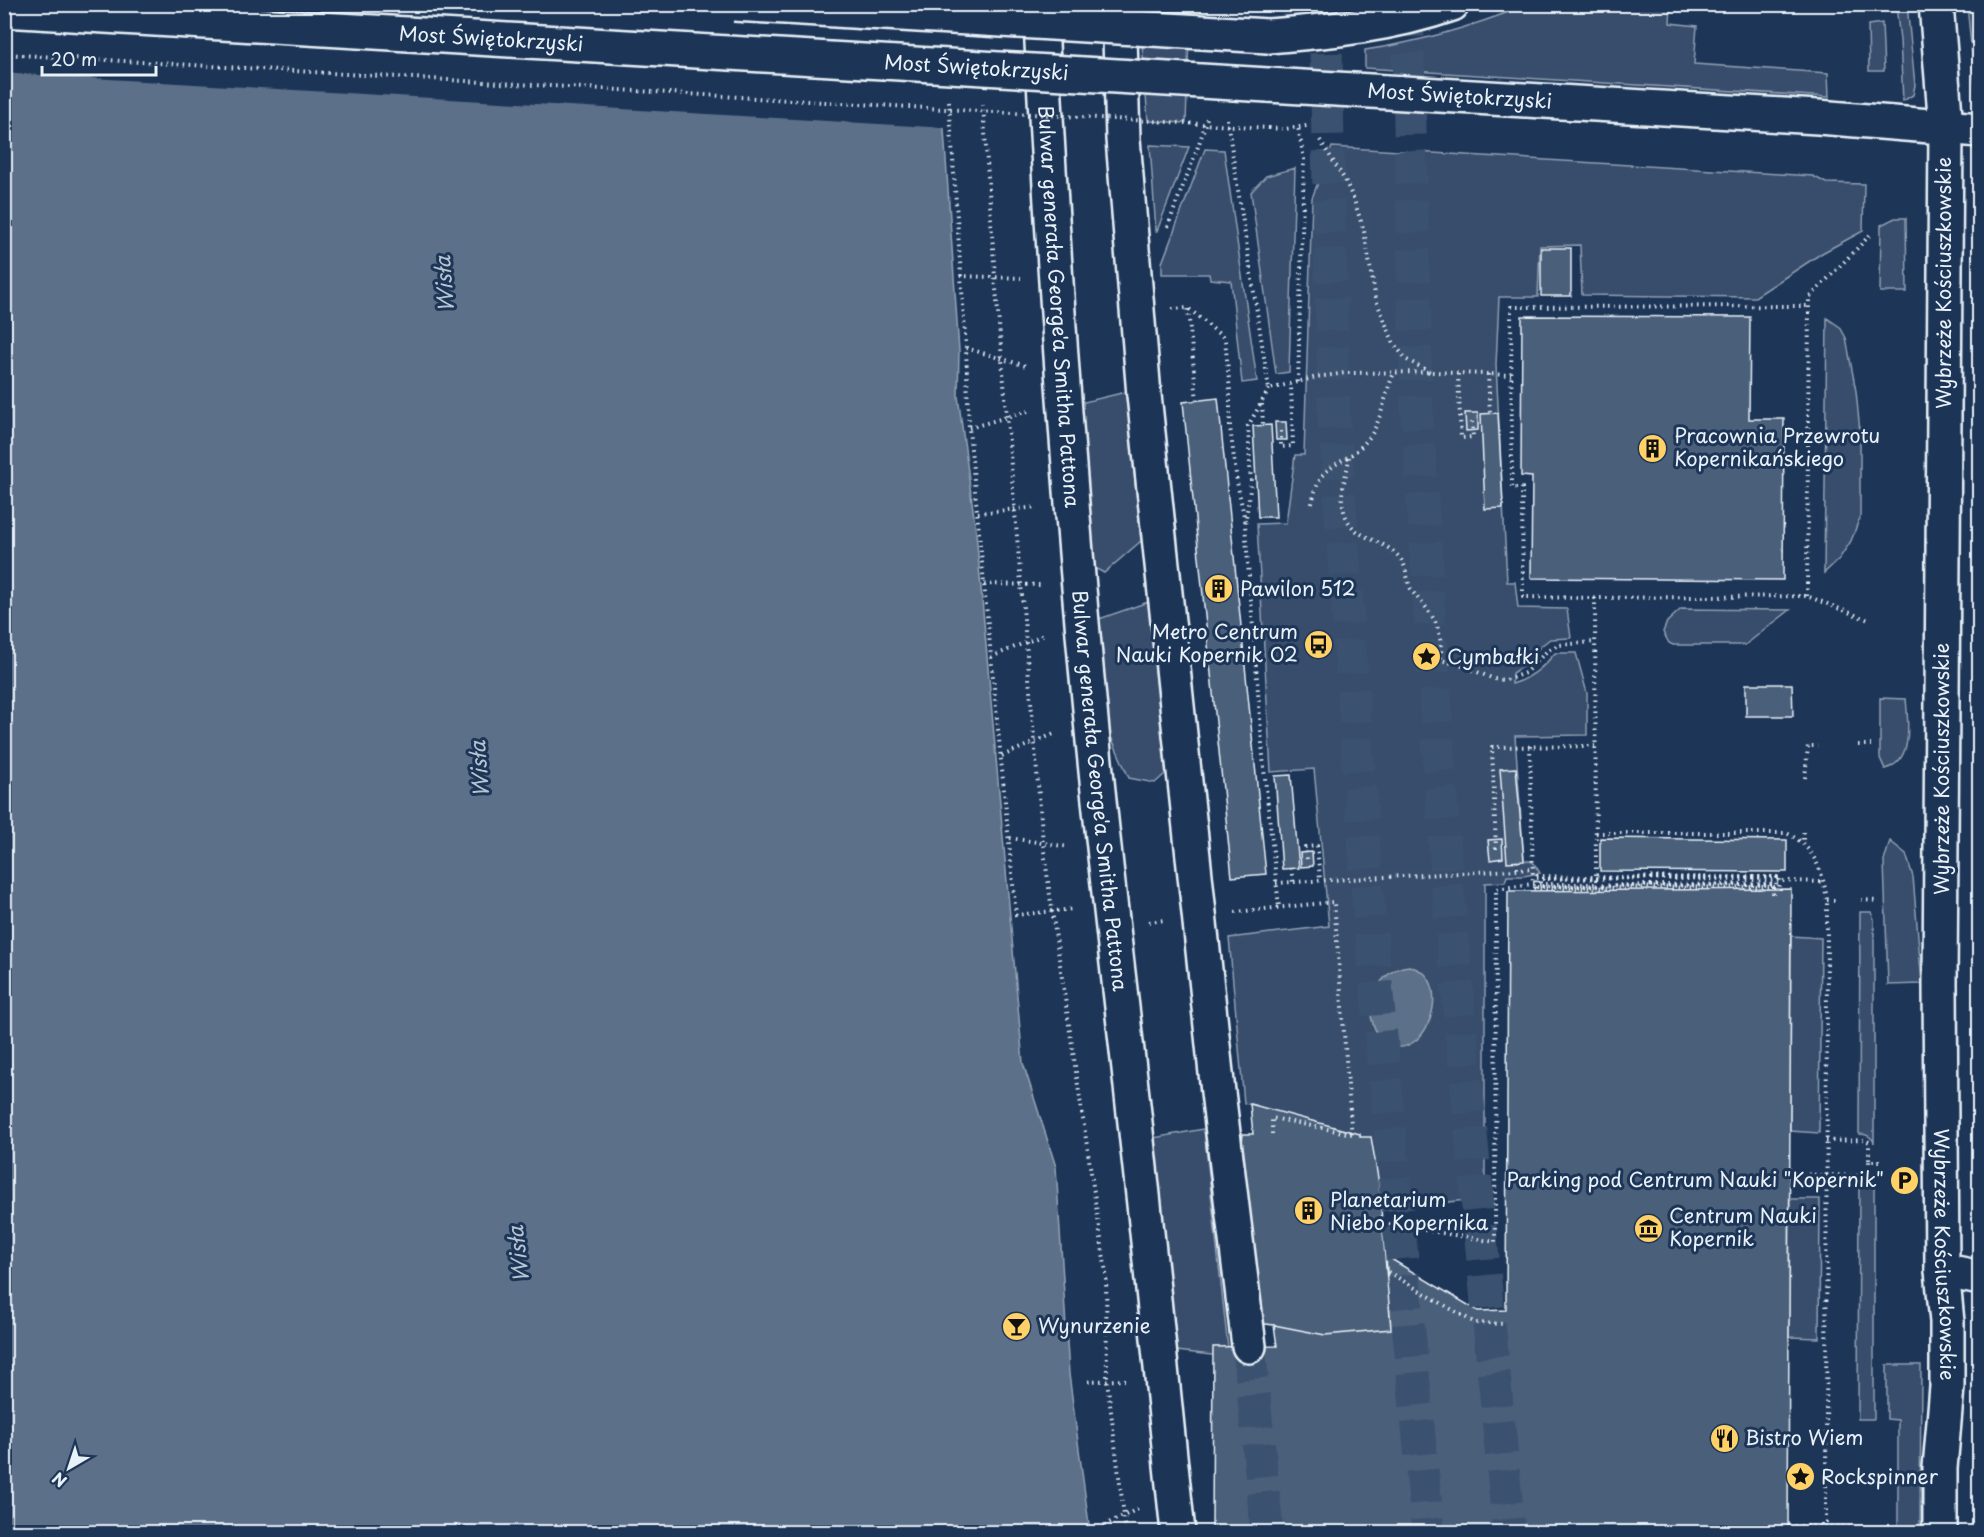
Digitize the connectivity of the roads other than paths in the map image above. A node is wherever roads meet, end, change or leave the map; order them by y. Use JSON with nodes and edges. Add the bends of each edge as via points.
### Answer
{"nodes":[{"id":1,"x":734,"y":4,"type":"edge"},
{"id":2,"x":1040,"y":4,"type":"edge"},
{"id":3,"x":1119,"y":4,"type":"edge"},
{"id":4,"x":1452,"y":4,"type":"edge"},
{"id":5,"x":1936,"y":4,"type":"edge"},
{"id":6,"x":4,"y":10,"type":"edge"},
{"id":7,"x":1946,"y":128,"type":"junction"},
{"id":8,"x":1980,"y":130,"type":"edge"},
{"id":9,"x":1942,"y":1270,"type":"junction"},
{"id":10,"x":1980,"y":1278,"type":"edge"},
{"id":11,"x":1249,"y":1346,"type":"tunnel mouth"},
{"id":12,"x":1178,"y":1533,"type":"edge"},
{"id":13,"x":1940,"y":1533,"type":"edge"}],
"edges":[{"from":1,"to":4,"type":"street","bridge":true,"via":[[1268,36],[1380,24]]},
{"from":2,"to":12,"type":"street","name":"Bulwar generała George'a Smitha Pattona","via":[[1063,393],[1090,719]]},
{"from":3,"to":11,"type":"street","via":[[1123,139],[1136,312],[1218,1092]]},
{"from":5,"to":7,"type":"street","name":"Wybrzeże Kościuszkowskie"},
{"from":6,"to":7,"type":"street","name":"Most Świętokrzyski","bridge":true,"via":[[1818,117]]},
{"from":7,"to":8,"type":"street","name":"Most Świętokrzyski"},
{"from":7,"to":9,"type":"street","name":"Wybrzeże Kościuszkowskie","via":[[1940,984]]},
{"from":9,"to":10,"type":"street"},
{"from":9,"to":13,"type":"street","name":"Wybrzeże Kościuszkowskie","via":[[1947,1376]]}]}
